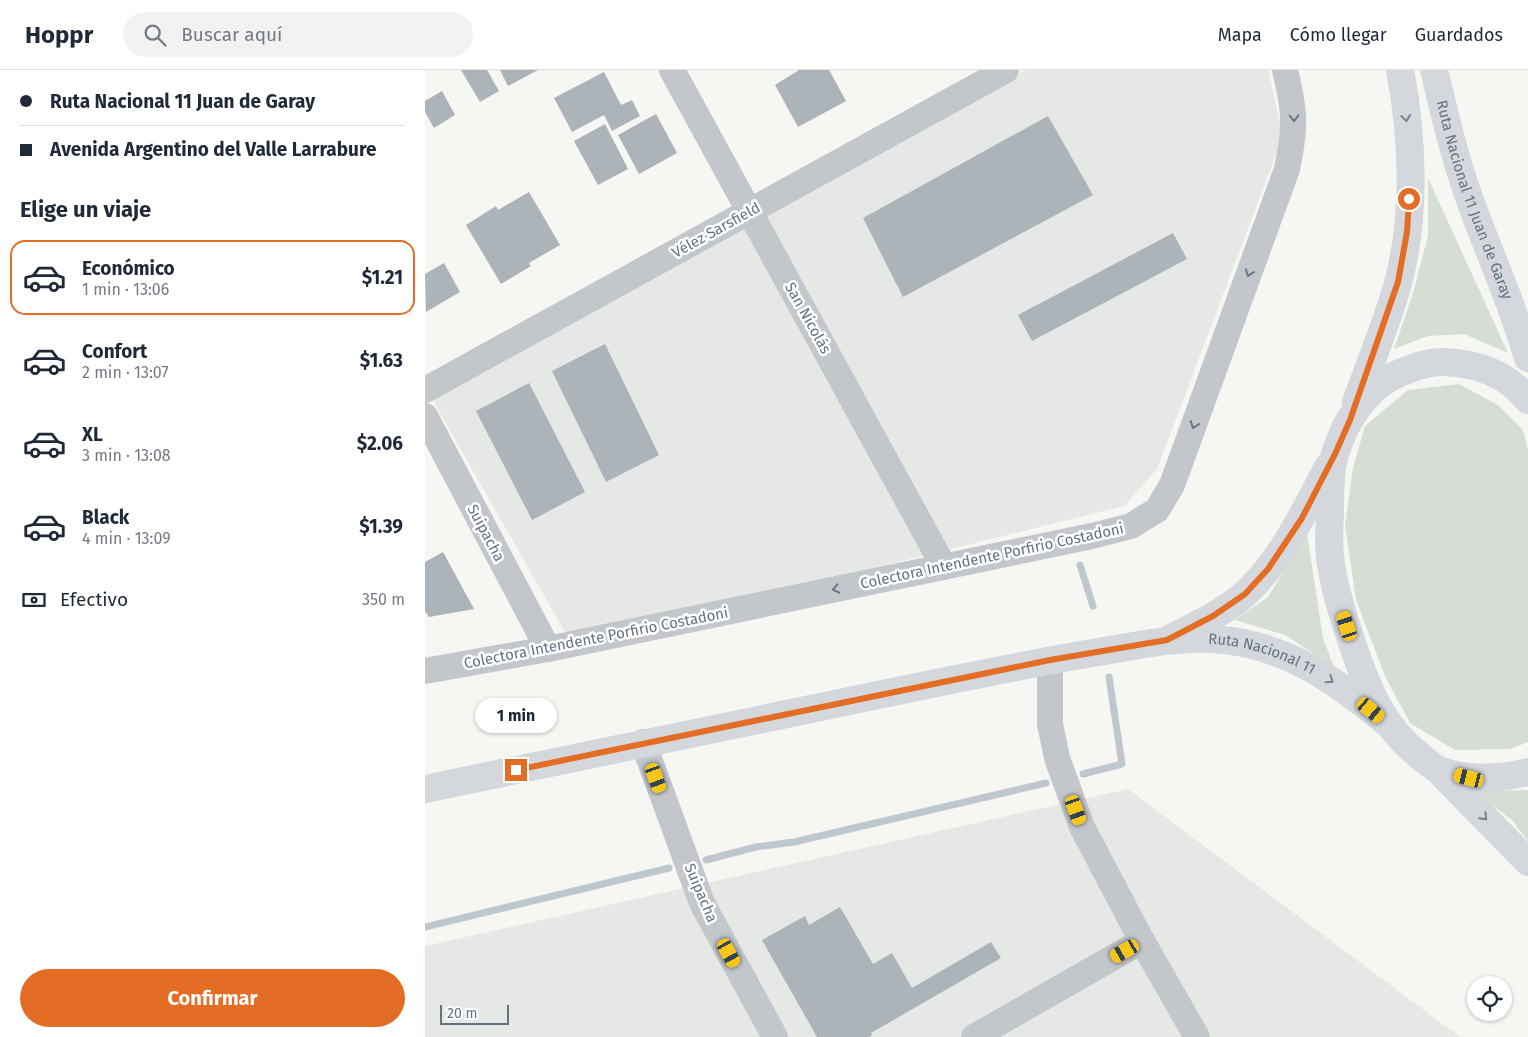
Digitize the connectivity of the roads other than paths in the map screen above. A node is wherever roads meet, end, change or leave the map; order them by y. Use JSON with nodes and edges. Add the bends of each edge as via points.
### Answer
{"nodes":[{"id":1,"x":672,"y":70,"type":"edge"},
{"id":2,"x":1006,"y":70,"type":"edge"},
{"id":3,"x":1285,"y":70,"type":"edge"},
{"id":4,"x":1400,"y":70,"type":"edge"},
{"id":5,"x":1434,"y":70,"type":"edge"},
{"id":6,"x":750,"y":212,"type":"junction"},
{"id":7,"x":1528,"y":358,"type":"edge"},
{"id":8,"x":425,"y":390,"type":"edge"},
{"id":9,"x":1528,"y":400,"type":"edge"},
{"id":10,"x":425,"y":416,"type":"edge"},
{"id":11,"x":1350,"y":420,"type":"junction"},
{"id":12,"x":1335,"y":454,"type":"junction"},
{"id":13,"x":944,"y":567,"type":"junction"},
{"id":14,"x":1167,"y":640,"type":"junction"},
{"id":15,"x":547,"y":649,"type":"junction"},
{"id":16,"x":1050,"y":660,"type":"junction"},
{"id":17,"x":425,"y":671,"type":"edge"},
{"id":18,"x":1386,"y":722,"type":"junction"},
{"id":19,"x":643,"y":742,"type":"junction"},
{"id":20,"x":1438,"y":770,"type":"junction"},
{"id":21,"x":1528,"y":772,"type":"edge"},
{"id":22,"x":425,"y":789,"type":"edge"},
{"id":23,"x":1528,"y":862,"type":"edge"},
{"id":24,"x":1142,"y":942,"type":"junction"},
{"id":25,"x":775,"y":1037,"type":"edge"},
{"id":26,"x":974,"y":1037,"type":"edge"},
{"id":27,"x":1197,"y":1037,"type":"edge"}],
"edges":[{"from":1,"to":6,"type":"street","name":"San Nicolás"},
{"from":2,"to":6,"type":"street","name":"Vélez Sarsfield"},
{"from":3,"to":13,"type":"street","name":"Colectora Intendente Porfirio Costadoni","one_way":true,"via":[[1294,105],[1294,137],[1287,169],[1172,485],[1157,510],[1131,526]]},
{"from":4,"to":11,"type":"main road","one_way":true,"via":[[1411,167],[1407,232],[1398,282]]},
{"from":5,"to":7,"type":"main road","name":"Ruta Nacional 11 Juan de Garay","via":[[1451,146]]},
{"from":6,"to":8,"type":"street","name":"Vélez Sarsfield"},
{"from":6,"to":13,"type":"street","name":"San Nicolás"},
{"from":9,"to":11,"type":"main road","name":"Ruta Nacional 11","via":[[1505,378],[1482,367],[1440,362],[1418,366],[1383,381],[1369,392]]},
{"from":10,"to":15,"type":"street","name":"Suipacha"},
{"from":11,"to":12,"type":"main road","name":"Ruta Nacional 11"},
{"from":12,"to":14,"type":"main road","name":"Ruta Nacional 11","via":[[1302,518],[1268,569],[1245,594],[1213,616]]},
{"from":12,"to":18,"type":"main road","name":"Ruta Nacional 11","via":[[1329,538],[1331,569],[1364,677]]},
{"from":13,"to":15,"type":"street","name":"Colectora Intendente Porfirio Costadoni","one_way":true},
{"from":14,"to":16,"type":"main road"},
{"from":14,"to":18,"type":"main road","name":"Ruta Nacional 11","one_way":true,"via":[[1213,639],[1282,653],[1320,673]]},
{"from":15,"to":17,"type":"street","name":"Colectora Intendente Porfirio Costadoni"},
{"from":16,"to":19,"type":"main road"},
{"from":16,"to":24,"type":"street","via":[[1050,724],[1057,758],[1082,827]]},
{"from":18,"to":20,"type":"main road","name":"Ruta Nacional 11","via":[[1411,749]]},
{"from":19,"to":22,"type":"main road"},
{"from":19,"to":25,"type":"street","name":"Suipacha","via":[[702,903]]},
{"from":20,"to":21,"type":"main road","name":"Ruta Nacional 11","via":[[1469,778],[1507,777]]},
{"from":20,"to":23,"type":"main road","one_way":true},
{"from":24,"to":26,"type":"street"},
{"from":24,"to":27,"type":"street"}]}
